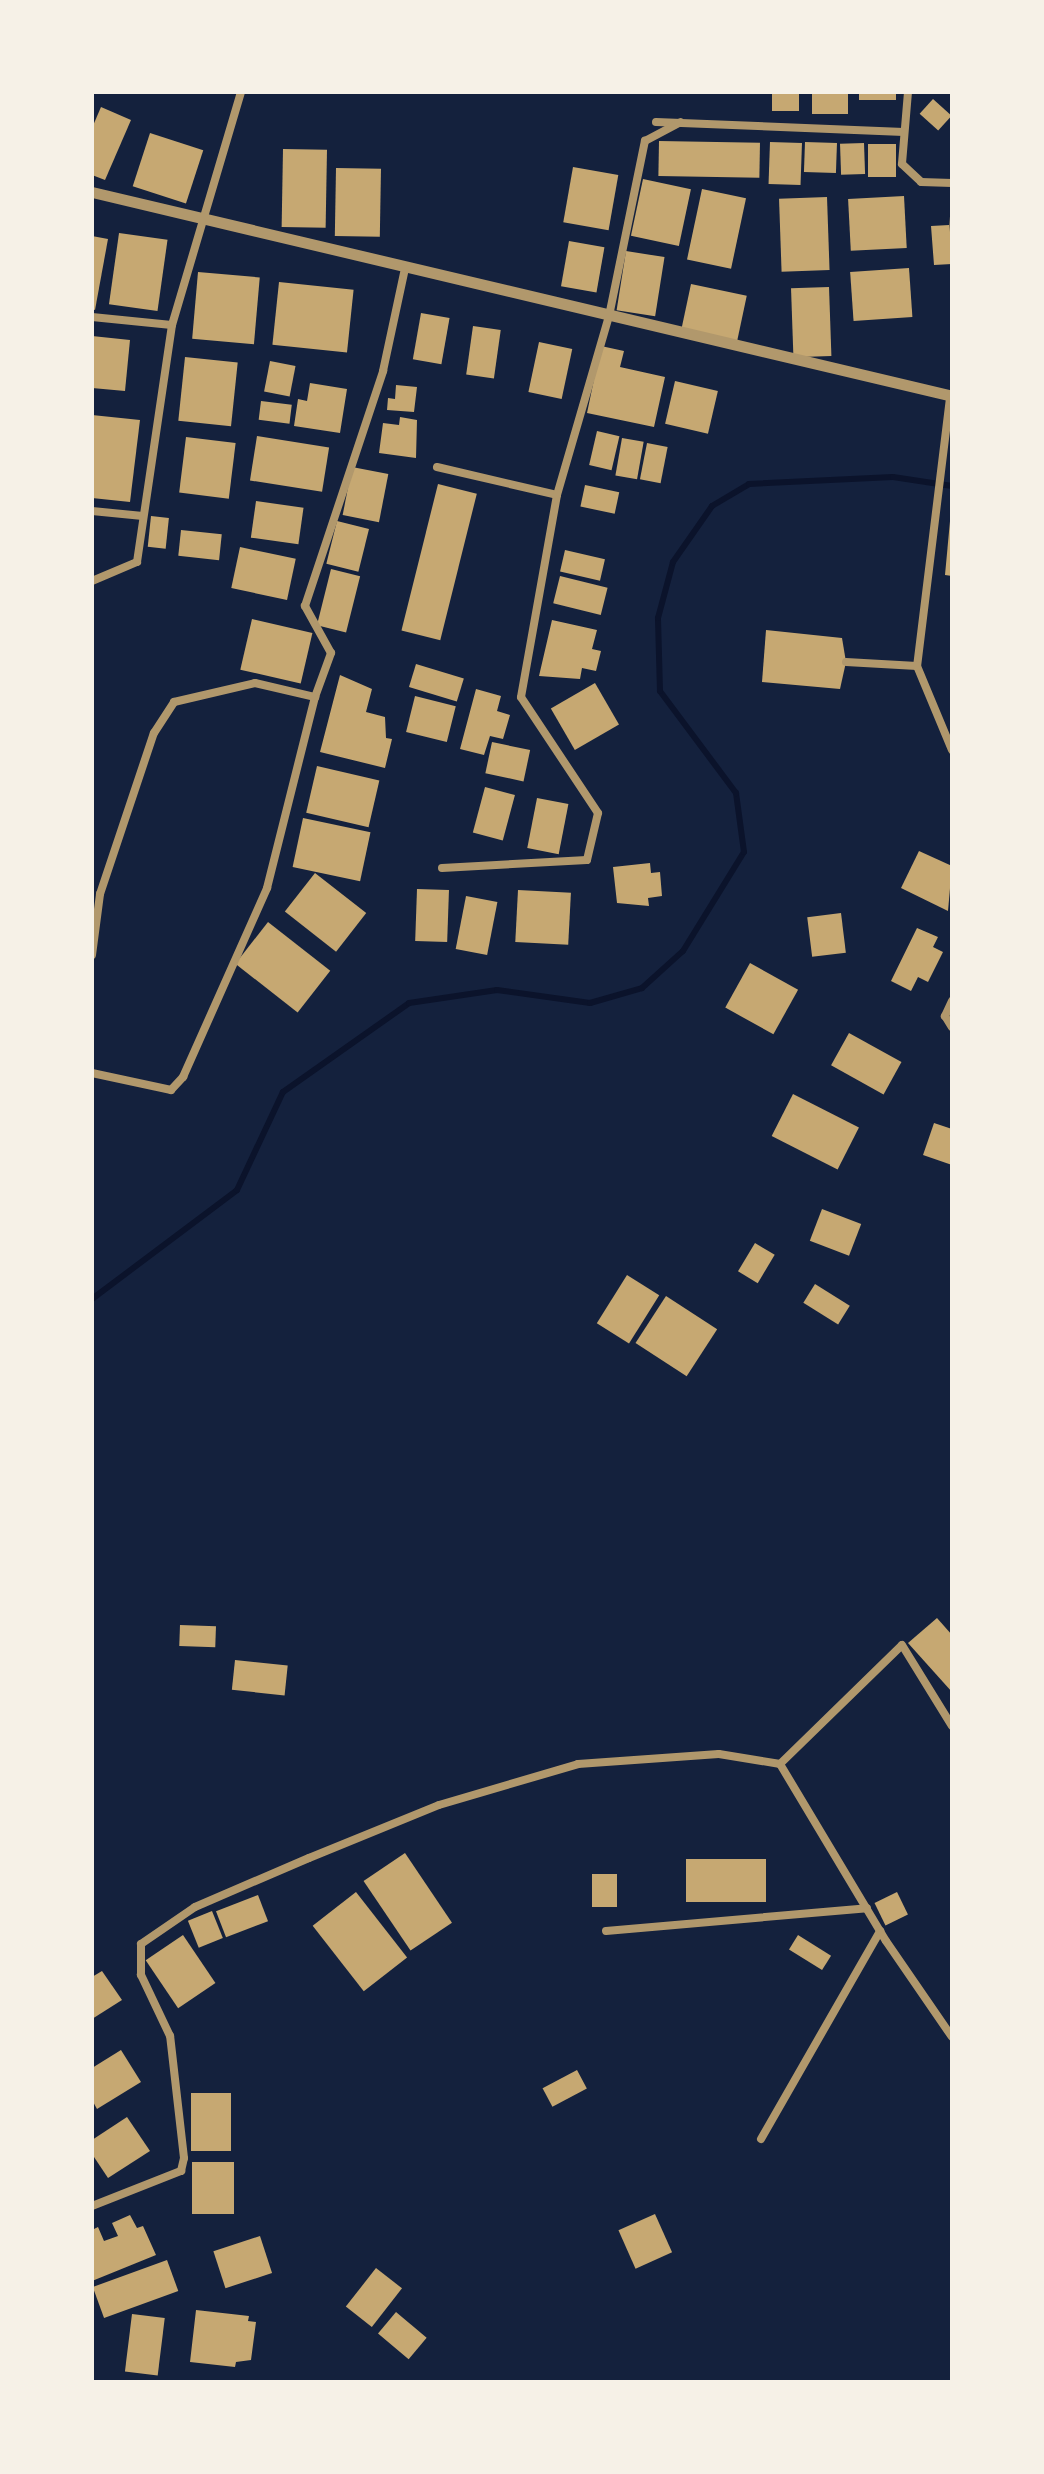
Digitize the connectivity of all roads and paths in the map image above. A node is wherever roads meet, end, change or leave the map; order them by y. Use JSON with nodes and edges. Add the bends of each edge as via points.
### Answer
{"nodes":[{"id":1,"x":241,"y":92,"type":"edge"},
{"id":2,"x":908,"y":92,"type":"edge"},
{"id":3,"x":656,"y":122,"type":"dead end"},
{"id":4,"x":680,"y":122,"type":"junction"},
{"id":5,"x":904,"y":132,"type":"junction"},
{"id":6,"x":952,"y":183,"type":"edge"},
{"id":7,"x":92,"y":192,"type":"edge"},
{"id":8,"x":200,"y":218,"type":"junction"},
{"id":9,"x":405,"y":268,"type":"junction"},
{"id":10,"x":609,"y":316,"type":"junction"},
{"id":11,"x":92,"y":317,"type":"edge"},
{"id":12,"x":172,"y":325,"type":"junction"},
{"id":13,"x":951,"y":397,"type":"edge"},
{"id":14,"x":437,"y":467,"type":"dead end"},
{"id":15,"x":557,"y":495,"type":"junction"},
{"id":16,"x":92,"y":511,"type":"edge"},
{"id":17,"x":143,"y":516,"type":"junction"},
{"id":18,"x":92,"y":581,"type":"edge"},
{"id":19,"x":846,"y":662,"type":"dead end"},
{"id":20,"x":917,"y":666,"type":"junction"},
{"id":21,"x":315,"y":697,"type":"junction"},
{"id":22,"x":952,"y":750,"type":"edge"},
{"id":23,"x":442,"y":868,"type":"dead end"},
{"id":24,"x":96,"y":893,"type":"edge"},
{"id":25,"x":92,"y":955,"type":"edge"},
{"id":26,"x":952,"y":1001,"type":"edge"},
{"id":27,"x":952,"y":1027,"type":"edge"},
{"id":28,"x":92,"y":1073,"type":"edge"},
{"id":29,"x":952,"y":1726,"type":"edge"},
{"id":30,"x":780,"y":1764,"type":"junction"},
{"id":31,"x":867,"y":1908,"type":"junction"},
{"id":32,"x":606,"y":1931,"type":"dead end"},
{"id":33,"x":880,"y":1931,"type":"junction"},
{"id":34,"x":952,"y":2037,"type":"edge"},
{"id":35,"x":761,"y":2139,"type":"dead end"},
{"id":36,"x":92,"y":2206,"type":"edge"}],
"edges":[{"from":1,"to":8,"type":"street"},
{"from":2,"to":5,"type":"street"},
{"from":3,"to":4,"type":"street"},
{"from":4,"to":5,"type":"street"},
{"from":4,"to":10,"type":"street","via":[[645,141]]},
{"from":5,"to":6,"type":"street","via":[[902,164],[921,182]]},
{"from":7,"to":8,"type":"street"},
{"from":8,"to":9,"type":"street"},
{"from":8,"to":12,"type":"street"},
{"from":9,"to":10,"type":"street"},
{"from":9,"to":21,"type":"street","via":[[383,371],[305,606],[331,653]]},
{"from":10,"to":13,"type":"street"},
{"from":10,"to":15,"type":"street"},
{"from":11,"to":12,"type":"street"},
{"from":12,"to":17,"type":"street"},
{"from":13,"to":20,"type":"street"},
{"from":14,"to":15,"type":"street"},
{"from":15,"to":23,"type":"street","via":[[521,697],[598,813],[587,860]]},
{"from":16,"to":17,"type":"street"},
{"from":17,"to":18,"type":"street","via":[[137,562]]},
{"from":19,"to":20,"type":"street"},
{"from":20,"to":22,"type":"street"},
{"from":21,"to":24,"type":"street","via":[[255,683],[174,702],[154,733]]},
{"from":21,"to":28,"type":"street","via":[[267,888],[183,1077],[171,1090]]},
{"from":24,"to":25,"type":"street"},
{"from":26,"to":27,"type":"street","via":[[945,1016]]},
{"from":29,"to":30,"type":"street","via":[[902,1645]]},
{"from":30,"to":31,"type":"street"},
{"from":30,"to":36,"type":"street","via":[[719,1754],[578,1764],[439,1805],[195,1907],[141,1944],[141,1975],[170,2036],[181,2171]]},
{"from":31,"to":32,"type":"street"},
{"from":31,"to":33,"type":"street"},
{"from":33,"to":34,"type":"street"},
{"from":33,"to":35,"type":"street"}]}
